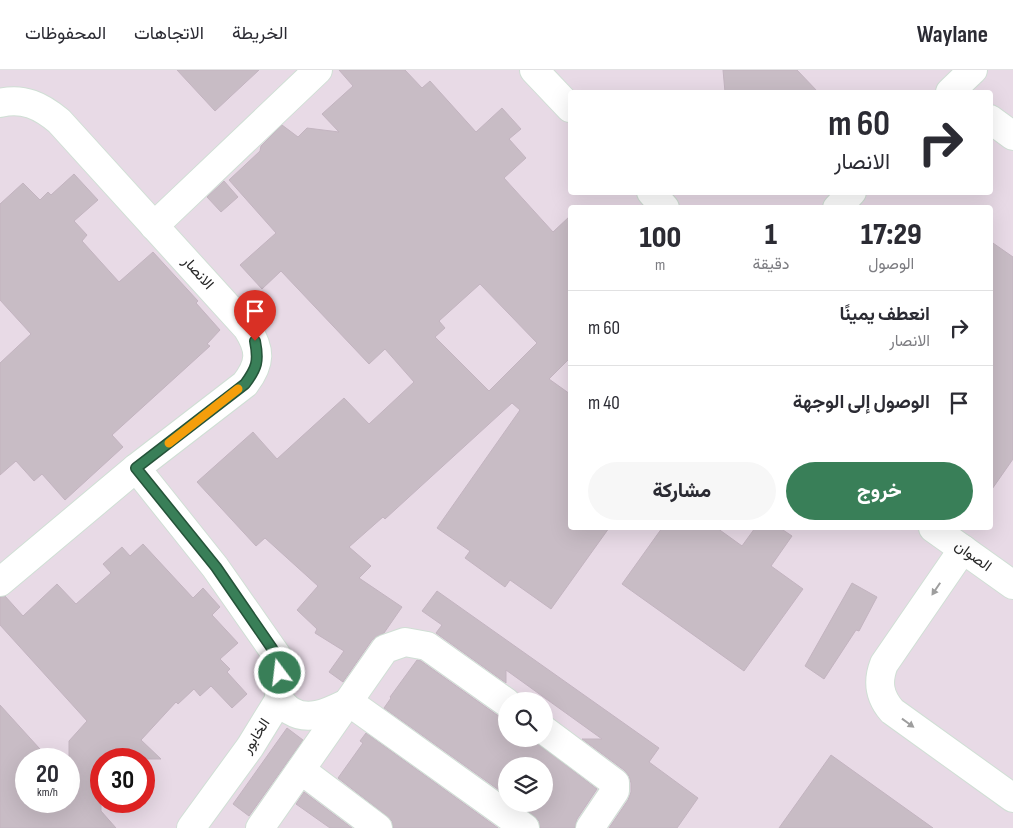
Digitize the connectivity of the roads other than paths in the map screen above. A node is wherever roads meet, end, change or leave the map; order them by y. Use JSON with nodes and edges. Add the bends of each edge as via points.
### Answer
{"nodes":[{"id":1,"x":318,"y":70,"type":"edge"},
{"id":2,"x":534,"y":70,"type":"edge"},
{"id":3,"x":973,"y":70,"type":"edge"},
{"id":4,"x":954,"y":90,"type":"edge"},
{"id":5,"x":0,"y":103,"type":"edge"},
{"id":6,"x":568,"y":106,"type":"edge"},
{"id":7,"x":993,"y":121,"type":"edge"},
{"id":8,"x":1013,"y":136,"type":"edge"},
{"id":9,"x":654,"y":195,"type":"edge"},
{"id":10,"x":849,"y":195,"type":"edge"},
{"id":11,"x":662,"y":205,"type":"edge"},
{"id":12,"x":840,"y":205,"type":"edge"},
{"id":13,"x":154,"y":226,"type":"junction"},
{"id":14,"x":136,"y":468,"type":"junction"},
{"id":15,"x":936,"y":530,"type":"edge"},
{"id":16,"x":963,"y":549,"type":"junction"},
{"id":17,"x":0,"y":582,"type":"edge"},
{"id":18,"x":1013,"y":585,"type":"edge"},
{"id":19,"x":498,"y":696,"type":"edge"},
{"id":20,"x":279,"y":700,"type":"junction"},
{"id":21,"x":349,"y":702,"type":"junction"},
{"id":22,"x":553,"y":737,"type":"edge"},
{"id":23,"x":301,"y":770,"type":"junction"},
{"id":24,"x":1013,"y":798,"type":"edge"},
{"id":25,"x":268,"y":825,"type":"edge"},
{"id":26,"x":191,"y":828,"type":"edge"},
{"id":27,"x":378,"y":828,"type":"edge"},
{"id":28,"x":525,"y":828,"type":"edge"},
{"id":29,"x":590,"y":828,"type":"edge"}],
"edges":[{"from":1,"to":13,"type":"street"},
{"from":2,"to":6,"type":"street"},
{"from":3,"to":4,"type":"street"},
{"from":5,"to":13,"type":"street","name":"الانصار","via":[[10,100],[28,102],[45,109]]},
{"from":7,"to":8,"type":"street"},
{"from":9,"to":11,"type":"street"},
{"from":10,"to":12,"type":"street"},
{"from":13,"to":14,"type":"street","name":"الانصار","via":[[247,328],[255,341],[258,357],[254,372],[245,384]]},
{"from":14,"to":17,"type":"street","name":"الانصار"},
{"from":14,"to":20,"type":"street","via":[[216,567],[280,660]]},
{"from":15,"to":16,"type":"street","name":"الصوان"},
{"from":16,"to":18,"type":"street","name":"الصوان"},
{"from":16,"to":24,"type":"street","one_way":true,"via":[[884,664],[880,674],[881,694],[892,711]]},
{"from":19,"to":21,"type":"street","via":[[436,651],[405,642],[385,649]]},
{"from":20,"to":21,"type":"street","via":[[290,711],[308,716]]},
{"from":20,"to":26,"type":"street","name":"الخابور","via":[[250,747]]},
{"from":21,"to":23,"type":"street"},
{"from":21,"to":28,"type":"street"},
{"from":22,"to":29,"type":"street","via":[[615,783],[615,791]]},
{"from":23,"to":25,"type":"street"},
{"from":23,"to":27,"type":"street"}]}
